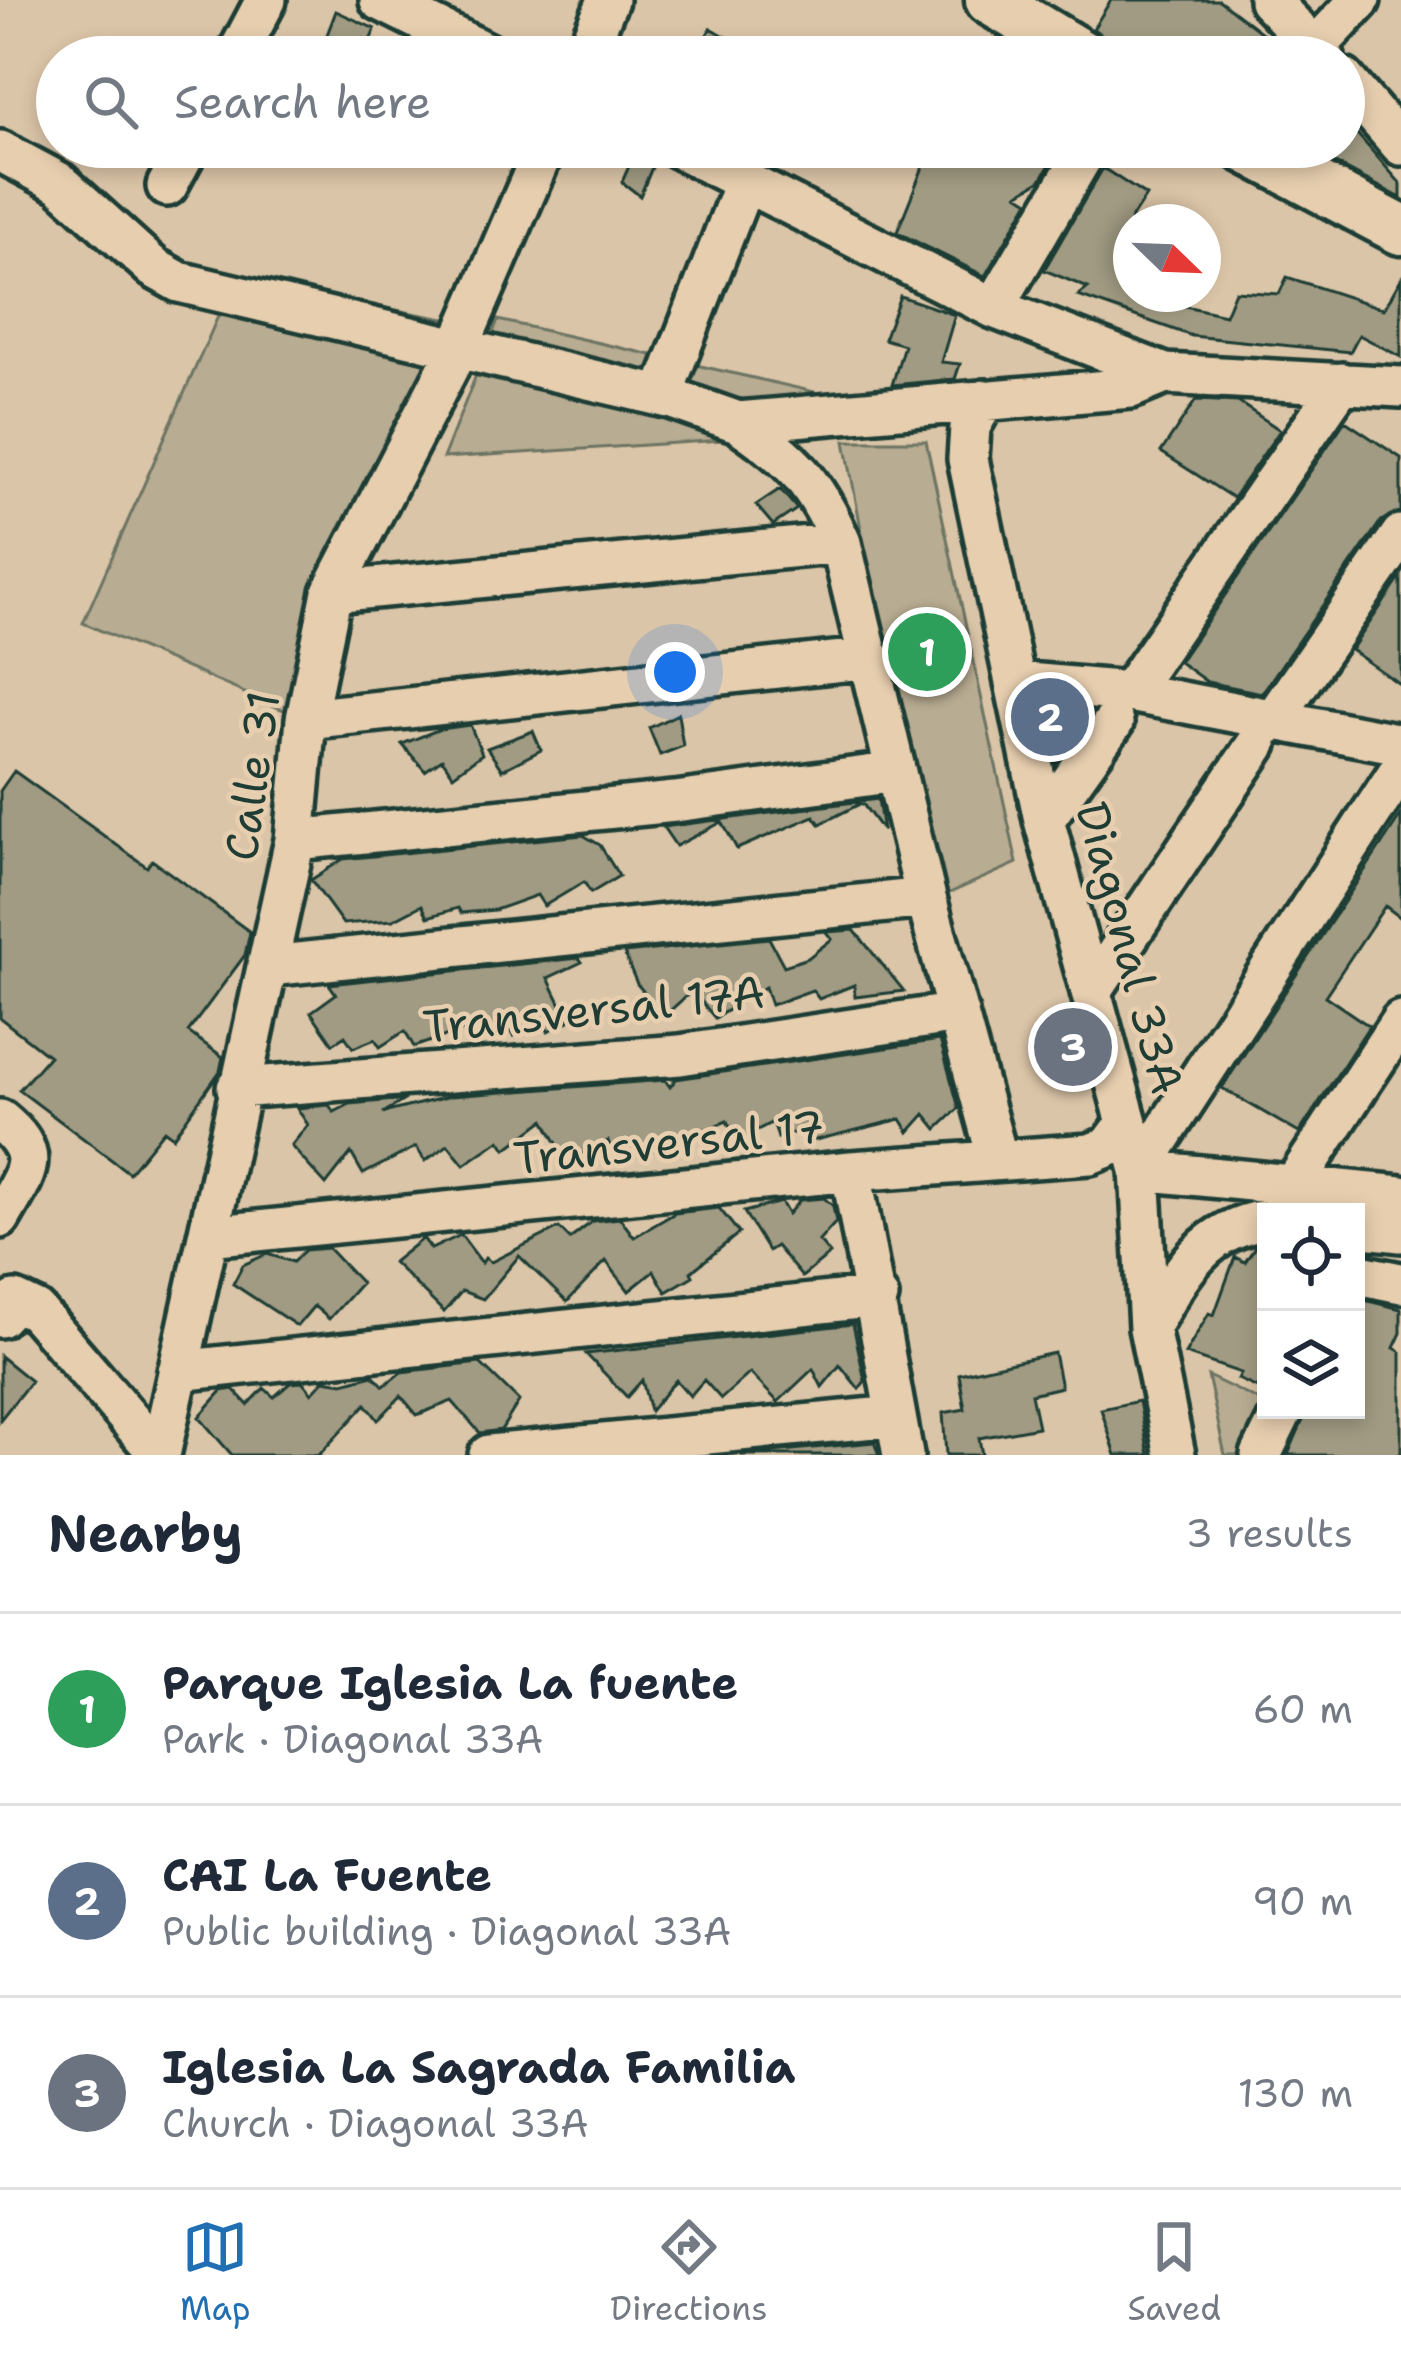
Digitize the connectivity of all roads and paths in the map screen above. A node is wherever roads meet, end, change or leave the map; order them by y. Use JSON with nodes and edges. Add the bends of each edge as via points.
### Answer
{"nodes":[{"id":1,"x":266,"y":0,"type":"edge"},
{"id":2,"x":380,"y":0,"type":"edge"},
{"id":3,"x":608,"y":0,"type":"edge"},
{"id":4,"x":1269,"y":0,"type":"edge"},
{"id":5,"x":1360,"y":0,"type":"edge"},
{"id":6,"x":996,"y":4,"type":"edge"},
{"id":7,"x":247,"y":36,"type":"edge"},
{"id":8,"x":452,"y":36,"type":"edge"},
{"id":9,"x":593,"y":36,"type":"edge"},
{"id":10,"x":1027,"y":36,"type":"edge"},
{"id":11,"x":1050,"y":36,"type":"edge"},
{"id":12,"x":1304,"y":36,"type":"edge"},
{"id":13,"x":1332,"y":36,"type":"edge"},
{"id":14,"x":1365,"y":104,"type":"edge"},
{"id":15,"x":1401,"y":145,"type":"edge"},
{"id":16,"x":0,"y":152,"type":"edge"},
{"id":17,"x":177,"y":168,"type":"edge"},
{"id":18,"x":536,"y":168,"type":"edge"},
{"id":19,"x":719,"y":168,"type":"edge"},
{"id":20,"x":1076,"y":168,"type":"edge"},
{"id":21,"x":1284,"y":168,"type":"edge"},
{"id":22,"x":746,"y":181,"type":"junction"},
{"id":23,"x":167,"y":186,"type":"dead end"},
{"id":24,"x":1401,"y":230,"type":"edge"},
{"id":25,"x":994,"y":308,"type":"junction"},
{"id":26,"x":458,"y":349,"type":"junction"},
{"id":27,"x":1166,"y":374,"type":"junction"},
{"id":28,"x":1342,"y":383,"type":"junction"},
{"id":29,"x":1401,"y":387,"type":"edge"},
{"id":30,"x":669,"y":392,"type":"junction"},
{"id":31,"x":985,"y":400,"type":"junction"},
{"id":32,"x":738,"y":422,"type":"junction"},
{"id":33,"x":1401,"y":535,"type":"edge"},
{"id":34,"x":841,"y":543,"type":"junction"},
{"id":35,"x":332,"y":592,"type":"junction"},
{"id":36,"x":871,"y":658,"type":"junction"},
{"id":37,"x":1016,"y":682,"type":"junction"},
{"id":38,"x":1121,"y":707,"type":"junction"},
{"id":39,"x":306,"y":719,"type":"junction"},
{"id":40,"x":1264,"y":734,"type":"junction"},
{"id":41,"x":1399,"y":759,"type":"edge"},
{"id":42,"x":896,"y":772,"type":"junction"},
{"id":43,"x":1044,"y":820,"type":"junction"},
{"id":44,"x":295,"y":840,"type":"junction"},
{"id":45,"x":926,"y":898,"type":"junction"},
{"id":46,"x":269,"y":966,"type":"junction"},
{"id":47,"x":1091,"y":992,"type":"junction"},
{"id":48,"x":958,"y":1013,"type":"junction"},
{"id":49,"x":1401,"y":1021,"type":"edge"},
{"id":50,"x":237,"y":1088,"type":"junction"},
{"id":51,"x":0,"y":1120,"type":"edge"},
{"id":52,"x":1127,"y":1123,"type":"junction"},
{"id":53,"x":998,"y":1160,"type":"junction"},
{"id":54,"x":1140,"y":1169,"type":"junction"},
{"id":55,"x":851,"y":1171,"type":"junction"},
{"id":56,"x":1292,"y":1186,"type":"junction"},
{"id":57,"x":1401,"y":1196,"type":"edge"},
{"id":58,"x":0,"y":1218,"type":"edge"},
{"id":59,"x":1257,"y":1221,"type":"edge"},
{"id":60,"x":1365,"y":1228,"type":"edge"},
{"id":61,"x":1401,"y":1232,"type":"edge"},
{"id":62,"x":208,"y":1236,"type":"junction"},
{"id":63,"x":1365,"y":1276,"type":"edge"},
{"id":64,"x":1401,"y":1283,"type":"edge"},
{"id":65,"x":10,"y":1298,"type":"edge"},
{"id":66,"x":878,"y":1298,"type":"junction"},
{"id":67,"x":1149,"y":1328,"type":"junction"},
{"id":68,"x":178,"y":1371,"type":"junction"},
{"id":69,"x":895,"y":1416,"type":"junction"},
{"id":70,"x":1279,"y":1419,"type":"edge"},
{"id":71,"x":160,"y":1455,"type":"edge"},
{"id":72,"x":489,"y":1455,"type":"edge"},
{"id":73,"x":903,"y":1455,"type":"edge"},
{"id":74,"x":1175,"y":1455,"type":"edge"},
{"id":75,"x":1261,"y":1455,"type":"edge"}],
"edges":[{"from":1,"to":7,"type":"street"},
{"from":2,"to":8,"type":"street"},
{"from":3,"to":9,"type":"street"},
{"from":4,"to":12,"type":"street"},
{"from":5,"to":13,"type":"street"},
{"from":6,"to":10,"type":"street"},
{"from":6,"to":11,"type":"main road"},
{"from":14,"to":15,"type":"street"},
{"from":16,"to":26,"type":"street","via":[[60,183],[179,282]]},
{"from":17,"to":23,"type":"street"},
{"from":18,"to":26,"type":"street","name":"Calle 31"},
{"from":19,"to":22,"type":"street"},
{"from":20,"to":25,"type":"street"},
{"from":21,"to":24,"type":"main road"},
{"from":22,"to":25,"type":"street"},
{"from":22,"to":30,"type":"street"},
{"from":25,"to":27,"type":"street"},
{"from":26,"to":30,"type":"street"},
{"from":26,"to":35,"type":"street","name":"Calle 31"},
{"from":27,"to":28,"type":"street"},
{"from":27,"to":31,"type":"street","via":[[1131,388]]},
{"from":28,"to":29,"type":"street"},
{"from":28,"to":38,"type":"street"},
{"from":30,"to":32,"type":"street"},
{"from":31,"to":32,"type":"street"},
{"from":31,"to":37,"type":"street","name":"Diagonal 33A","via":[[970,427],[968,459]]},
{"from":32,"to":34,"type":"street","via":[[785,454],[820,492]]},
{"from":33,"to":40,"type":"street"},
{"from":34,"to":35,"type":"street"},
{"from":34,"to":36,"type":"street"},
{"from":35,"to":39,"type":"street","name":"Calle 31"},
{"from":36,"to":39,"type":"street"},
{"from":36,"to":42,"type":"street"},
{"from":37,"to":38,"type":"street"},
{"from":37,"to":43,"type":"street","name":"Diagonal 33A"},
{"from":38,"to":40,"type":"street"},
{"from":38,"to":43,"type":"street"},
{"from":39,"to":44,"type":"street","name":"Calle 31"},
{"from":40,"to":41,"type":"street"},
{"from":40,"to":47,"type":"street"},
{"from":41,"to":54,"type":"street"},
{"from":42,"to":44,"type":"street"},
{"from":42,"to":45,"type":"street"},
{"from":43,"to":47,"type":"street","name":"Diagonal 33A"},
{"from":44,"to":46,"type":"street","name":"Calle 31"},
{"from":45,"to":46,"type":"street"},
{"from":45,"to":48,"type":"street"},
{"from":46,"to":50,"type":"street","name":"Calle 31"},
{"from":47,"to":52,"type":"street","name":"Diagonal 33A"},
{"from":48,"to":50,"type":"street","name":"Transversal 17A","via":[[680,1055]]},
{"from":48,"to":53,"type":"street"},
{"from":49,"to":56,"type":"street"},
{"from":50,"to":62,"type":"street","name":"Calle 31"},
{"from":51,"to":58,"type":"street","via":[[29,1153]]},
{"from":52,"to":53,"type":"street","name":"Transversal 17","via":[[1110,1146],[1090,1154]]},
{"from":52,"to":54,"type":"street","name":"Diagonal 33A"},
{"from":53,"to":55,"type":"street","name":"Transversal 17"},
{"from":54,"to":56,"type":"street"},
{"from":54,"to":67,"type":"street","name":"Diagonal 33A"},
{"from":55,"to":62,"type":"street","name":"Transversal 17"},
{"from":55,"to":66,"type":"street"},
{"from":56,"to":57,"type":"street"},
{"from":59,"to":67,"type":"street","via":[[1207,1241]]},
{"from":60,"to":61,"type":"street"},
{"from":62,"to":68,"type":"street","name":"Calle 31"},
{"from":63,"to":64,"type":"street"},
{"from":65,"to":71,"type":"street"},
{"from":66,"to":68,"type":"street"},
{"from":66,"to":69,"type":"street"},
{"from":67,"to":74,"type":"street","name":"Diagonal 33A"},
{"from":68,"to":71,"type":"street","name":"Calle 31"},
{"from":69,"to":72,"type":"street"},
{"from":69,"to":73,"type":"street"},
{"from":70,"to":75,"type":"street"}]}
